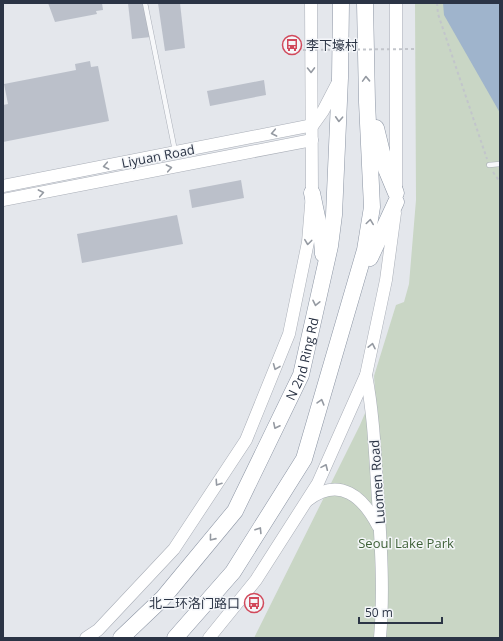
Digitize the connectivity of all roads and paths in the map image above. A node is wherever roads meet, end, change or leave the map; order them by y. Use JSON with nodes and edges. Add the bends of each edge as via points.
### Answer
{"nodes":[{"id":1,"x":146,"y":3,"type":"edge"},
{"id":2,"x":310,"y":3,"type":"edge"},
{"id":3,"x":341,"y":3,"type":"edge"},
{"id":4,"x":365,"y":3,"type":"edge"},
{"id":5,"x":396,"y":3,"type":"edge"},
{"id":6,"x":437,"y":3,"type":"edge"},
{"id":7,"x":417,"y":49,"type":"dead end"},
{"id":8,"x":297,"y":50,"type":"dead end"},
{"id":9,"x":340,"y":78,"type":"junction"},
{"id":10,"x":367,"y":102,"type":"junction"},
{"id":11,"x":313,"y":125,"type":"junction"},
{"id":12,"x":312,"y":140,"type":"junction"},
{"id":13,"x":176,"y":153,"type":"junction"},
{"id":14,"x":500,"y":164,"type":"edge"},
{"id":15,"x":489,"y":165,"type":"junction"},
{"id":16,"x":500,"y":182,"type":"edge"},
{"id":17,"x":3,"y":186,"type":"edge"},
{"id":18,"x":312,"y":193,"type":"junction"},
{"id":19,"x":396,"y":198,"type":"junction"},
{"id":20,"x":3,"y":200,"type":"edge"},
{"id":21,"x":322,"y":275,"type":"junction"},
{"id":22,"x":352,"y":294,"type":"junction"},
{"id":23,"x":366,"y":375,"type":"junction"},
{"id":24,"x":305,"y":502,"type":"junction"},
{"id":25,"x":380,"y":529,"type":"junction"},
{"id":26,"x":86,"y":638,"type":"edge"},
{"id":27,"x":120,"y":638,"type":"edge"},
{"id":28,"x":175,"y":638,"type":"edge"},
{"id":29,"x":209,"y":638,"type":"edge"},
{"id":30,"x":380,"y":638,"type":"edge"}],
"edges":[{"from":1,"to":13,"type":"lane"},
{"from":2,"to":11,"type":"main road","one_way":true},
{"from":3,"to":9,"type":"highway","name":"N 2nd Ring Rd"},
{"from":10,"to":4,"type":"highway","one_way":true},
{"from":5,"to":19,"type":"main road"},
{"from":6,"to":15,"type":"path","via":[[438,14]]},
{"from":7,"to":8,"type":"path","bridge":true},
{"from":9,"to":11,"type":"main road","via":[[332,97]]},
{"from":9,"to":21,"type":"highway","name":"N 2nd Ring Rd","one_way":true,"via":[[334,215],[330,246]]},
{"from":10,"to":19,"type":"highway"},
{"from":22,"to":10,"type":"highway","one_way":true,"via":[[366,243],[372,207]]},
{"from":11,"to":12,"type":"main road"},
{"from":11,"to":13,"type":"main road","name":"Liyuan Road","one_way":true},
{"from":12,"to":18,"type":"main road"},
{"from":20,"to":12,"type":"main road","name":"Liyuan Road","one_way":true},
{"from":13,"to":17,"type":"main road","name":"Liyuan Road","one_way":true},
{"from":14,"to":15,"type":"lane"},
{"from":15,"to":16,"type":"path"},
{"from":18,"to":21,"type":"highway","via":[[322,240]]},
{"from":18,"to":26,"type":"main road","one_way":true,"via":[[308,242],[289,334],[246,440],[174,549],[98,630]]},
{"from":19,"to":22,"type":"highway"},
{"from":23,"to":19,"type":"main road","one_way":true,"via":[[386,280]]},
{"from":21,"to":27,"type":"highway","name":"N 2nd Ring Rd","one_way":true,"via":[[301,375],[235,511],[163,598]]},
{"from":28,"to":22,"type":"highway","one_way":true,"via":[[233,572],[304,459]]},
{"from":24,"to":23,"type":"main road","one_way":true,"via":[[318,483]]},
{"from":23,"to":25,"type":"main road","name":"Luomen Road","via":[[372,410]]},
{"from":24,"to":25,"type":"main road","via":[[318,493],[344,491],[353,494],[362,501]]},
{"from":24,"to":29,"type":"main road","via":[[256,580]]},
{"from":25,"to":30,"type":"main road","name":"Luomen Road"}]}
